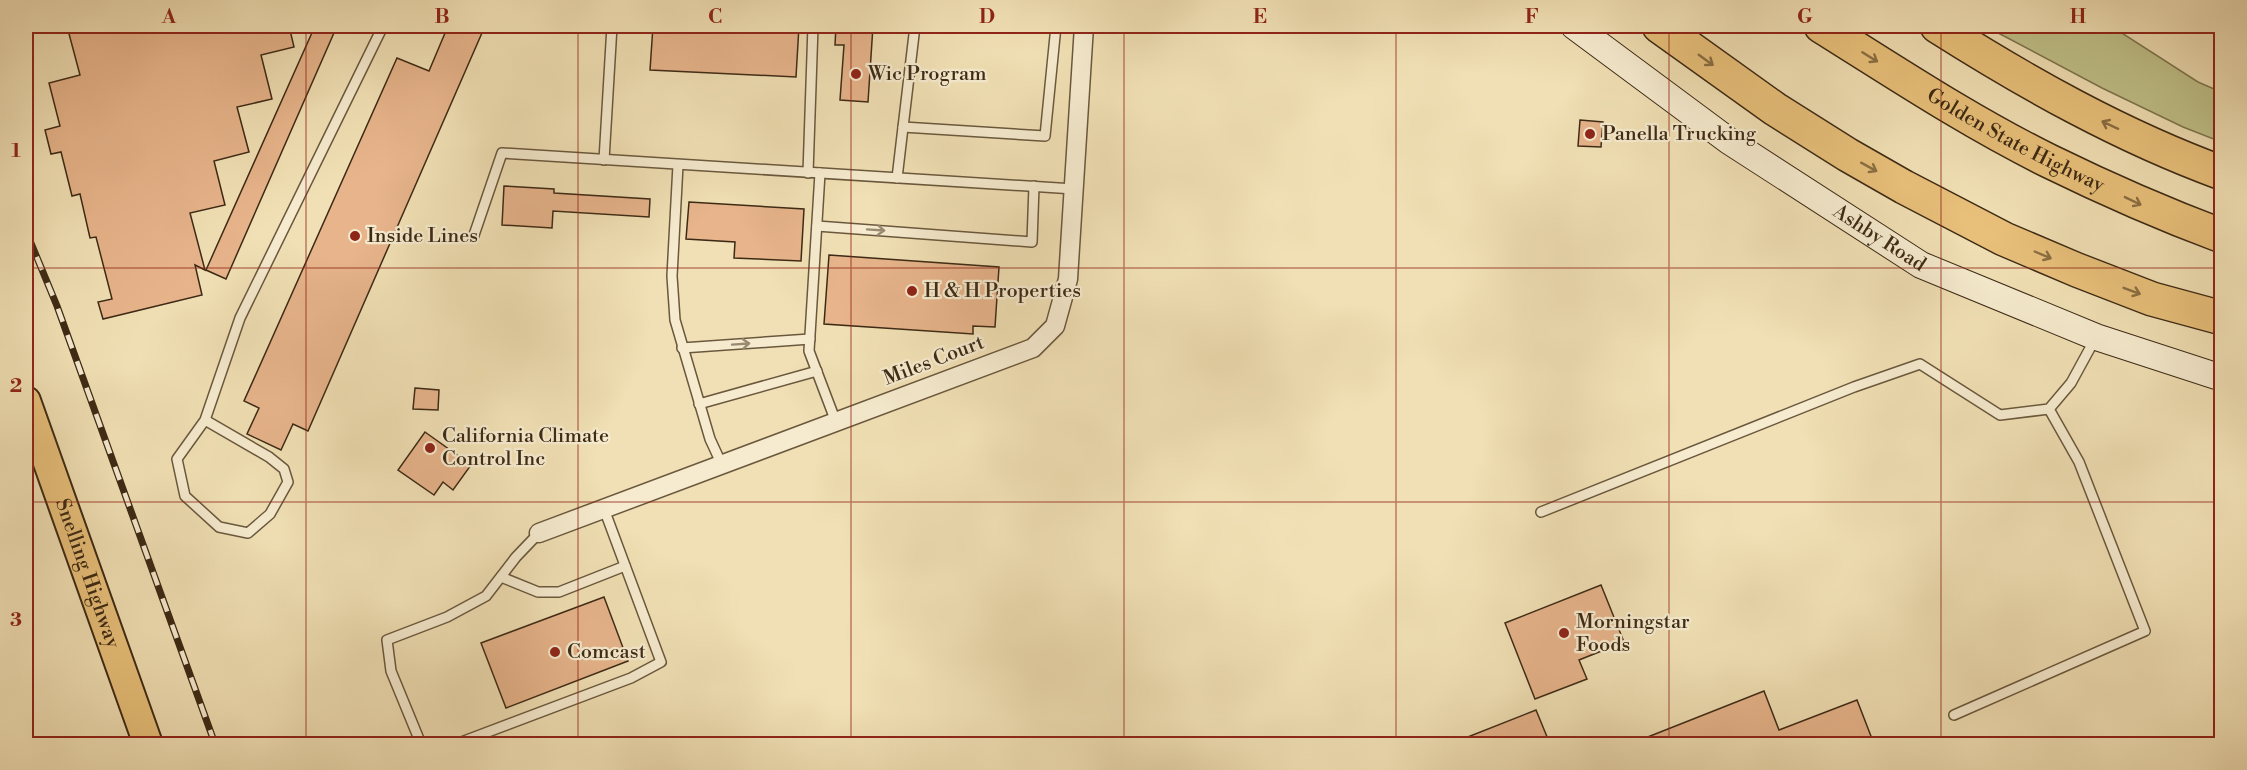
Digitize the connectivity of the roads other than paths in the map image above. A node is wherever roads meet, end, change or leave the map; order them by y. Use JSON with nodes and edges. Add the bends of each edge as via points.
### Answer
{"nodes":[{"id":1,"x":383,"y":26,"type":"edge"},
{"id":2,"x":612,"y":26,"type":"edge"},
{"id":3,"x":813,"y":26,"type":"edge"},
{"id":4,"x":915,"y":26,"type":"edge"},
{"id":5,"x":1056,"y":26,"type":"edge"},
{"id":6,"x":1084,"y":26,"type":"edge"},
{"id":7,"x":1575,"y":26,"type":"edge"},
{"id":8,"x":1659,"y":26,"type":"edge"},
{"id":9,"x":1821,"y":26,"type":"edge"},
{"id":10,"x":1937,"y":26,"type":"edge"},
{"id":11,"x":903,"y":127,"type":"junction"},
{"id":12,"x":604,"y":160,"type":"junction"},
{"id":13,"x":678,"y":165,"type":"junction"},
{"id":14,"x":808,"y":173,"type":"junction"},
{"id":15,"x":820,"y":173,"type":"junction"},
{"id":16,"x":2222,"y":173,"type":"edge"},
{"id":17,"x":897,"y":178,"type":"junction"},
{"id":18,"x":1034,"y":186,"type":"junction"},
{"id":19,"x":1074,"y":189,"type":"junction"},
{"id":20,"x":818,"y":226,"type":"junction"},
{"id":21,"x":2222,"y":236,"type":"edge"},
{"id":22,"x":473,"y":238,"type":"dead end"},
{"id":23,"x":2222,"y":318,"type":"edge"},
{"id":24,"x":2096,"y":337,"type":"junction"},
{"id":25,"x":810,"y":339,"type":"junction"},
{"id":26,"x":682,"y":348,"type":"junction"},
{"id":27,"x":817,"y":371,"type":"junction"},
{"id":28,"x":2222,"y":378,"type":"edge"},
{"id":29,"x":699,"y":404,"type":"junction"},
{"id":30,"x":2049,"y":409,"type":"junction"},
{"id":31,"x":28,"y":418,"type":"edge"},
{"id":32,"x":205,"y":420,"type":"junction"},
{"id":33,"x":836,"y":422,"type":"junction"},
{"id":34,"x":723,"y":465,"type":"junction"},
{"id":35,"x":604,"y":509,"type":"junction"},
{"id":36,"x":1541,"y":512,"type":"dead end"},
{"id":37,"x":539,"y":534,"type":"joint"},
{"id":38,"x":625,"y":566,"type":"junction"},
{"id":39,"x":501,"y":577,"type":"junction"},
{"id":40,"x":1953,"y":715,"type":"dead end"},
{"id":41,"x":148,"y":744,"type":"edge"},
{"id":42,"x":421,"y":744,"type":"edge"},
{"id":43,"x":456,"y":744,"type":"edge"}],
"edges":[{"from":1,"to":32,"type":"lane","via":[[240,318]]},
{"from":2,"to":12,"type":"lane"},
{"from":3,"to":14,"type":"lane"},
{"from":4,"to":11,"type":"lane"},
{"from":5,"to":11,"type":"lane","via":[[1045,136]]},
{"from":6,"to":19,"type":"street","name":"Miles Court"},
{"from":7,"to":24,"type":"main road","name":"Ashby Road","via":[[1729,141],[1921,265]]},
{"from":8,"to":23,"type":"highway","one_way":true,"via":[[1775,110],[1904,187],[2004,239],[2152,298]]},
{"from":9,"to":21,"type":"highway","name":"Golden State Highway","one_way":true,"via":[[1926,92],[2048,160],[2142,206]]},
{"from":16,"to":10,"type":"highway","one_way":true,"via":[[2097,119]]},
{"from":11,"to":17,"type":"lane"},
{"from":12,"to":13,"type":"lane"},
{"from":12,"to":22,"type":"lane","via":[[502,153]]},
{"from":13,"to":14,"type":"lane"},
{"from":13,"to":26,"type":"lane","via":[[672,276],[675,320]]},
{"from":14,"to":15,"type":"lane"},
{"from":15,"to":17,"type":"lane"},
{"from":15,"to":20,"type":"lane"},
{"from":17,"to":18,"type":"lane"},
{"from":18,"to":19,"type":"lane"},
{"from":20,"to":18,"type":"lane","one_way":true,"via":[[1032,242]]},
{"from":19,"to":33,"type":"street","name":"Miles Court","via":[[1068,279],[1055,326],[1033,348]]},
{"from":20,"to":25,"type":"lane"},
{"from":24,"to":28,"type":"main road","name":"Ashby Road"},
{"from":24,"to":30,"type":"lane","via":[[2071,383]]},
{"from":26,"to":25,"type":"lane","one_way":true},
{"from":25,"to":27,"type":"lane","via":[[809,351]]},
{"from":26,"to":29,"type":"lane"},
{"from":27,"to":29,"type":"lane"},
{"from":27,"to":33,"type":"lane"},
{"from":29,"to":34,"type":"lane"},
{"from":30,"to":36,"type":"lane","via":[[2000,414],[1920,364]]},
{"from":30,"to":40,"type":"lane","via":[[2079,462],[2145,631]]},
{"from":31,"to":41,"type":"main road","name":"Snelling Highway"},
{"from":32,"to":32,"type":"lane","via":[[177,459],[185,496],[219,527],[248,532],[270,514],[288,482],[284,469]]},
{"from":33,"to":34,"type":"street","name":"Miles Court"},
{"from":34,"to":35,"type":"street","name":"Miles Court"},
{"from":35,"to":37,"type":"street","name":"Miles Court"},
{"from":35,"to":38,"type":"lane"},
{"from":37,"to":39,"type":"lane"},
{"from":38,"to":39,"type":"lane","via":[[559,592],[538,592]]},
{"from":38,"to":43,"type":"lane","via":[[661,662],[631,678]]},
{"from":39,"to":42,"type":"lane","via":[[486,596],[447,617],[387,640],[391,671]]}]}
